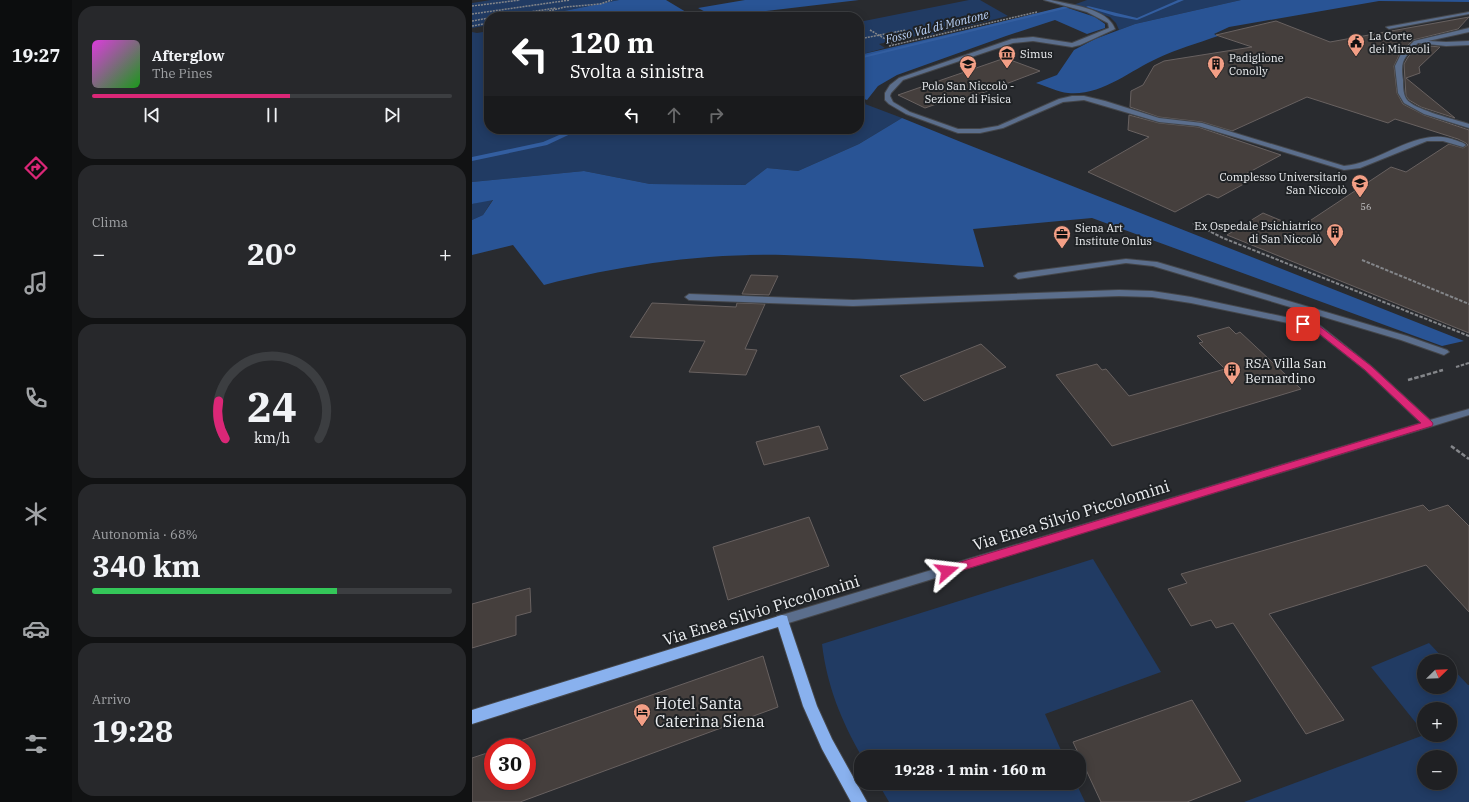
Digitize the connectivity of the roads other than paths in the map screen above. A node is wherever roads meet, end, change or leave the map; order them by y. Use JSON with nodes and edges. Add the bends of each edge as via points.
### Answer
{"nodes":[{"id":1,"x":1046,"y":0,"type":"edge"},
{"id":2,"x":1077,"y":2,"type":"dead end"},
{"id":3,"x":1067,"y":6,"type":"junction"},
{"id":4,"x":1469,"y":13,"type":"edge"},
{"id":5,"x":1389,"y":27,"type":"dead end"},
{"id":6,"x":1469,"y":30,"type":"edge"},
{"id":7,"x":1416,"y":42,"type":"junction"},
{"id":8,"x":1469,"y":43,"type":"edge"},
{"id":9,"x":1469,"y":126,"type":"edge"},
{"id":10,"x":1463,"y":145,"type":"dead end"},
{"id":11,"x":1018,"y":276,"type":"dead end"},
{"id":12,"x":689,"y":297,"type":"dead end"},
{"id":13,"x":1444,"y":352,"type":"dead end"},
{"id":14,"x":1469,"y":412,"type":"edge"},
{"id":15,"x":1428,"y":424,"type":"junction"},
{"id":16,"x":782,"y":620,"type":"junction"},
{"id":17,"x":472,"y":717,"type":"edge"},
{"id":18,"x":860,"y":802,"type":"edge"}],
"edges":[{"from":1,"to":3,"type":"street"},
{"from":2,"to":3,"type":"street"},
{"from":3,"to":10,"type":"street","via":[[1104,18],[1112,27],[1078,44],[1033,39],[1012,41],[901,79],[888,90],[888,98],[896,107],[917,116],[953,130],[969,131],[1007,125],[1060,101],[1072,97],[1084,98],[1160,120],[1200,124],[1344,168],[1358,166],[1426,139],[1444,139]]},
{"from":4,"to":5,"type":"street"},
{"from":6,"to":7,"type":"street"},
{"from":7,"to":8,"type":"street"},
{"from":7,"to":9,"type":"street","via":[[1399,63],[1403,98],[1420,110]]},
{"from":11,"to":13,"type":"street","via":[[1126,261],[1154,264]]},
{"from":12,"to":15,"type":"street","via":[[853,303],[1101,293],[1159,295],[1315,326],[1368,368]]},
{"from":14,"to":15,"type":"street","name":"Via Enea Silvio Piccolomini"},
{"from":15,"to":16,"type":"street","name":"Via Enea Silvio Piccolomini"},
{"from":16,"to":17,"type":"main road","name":"Via Enea Silvio Piccolomini"},
{"from":16,"to":18,"type":"main road","via":[[810,706],[827,744]]}]}
